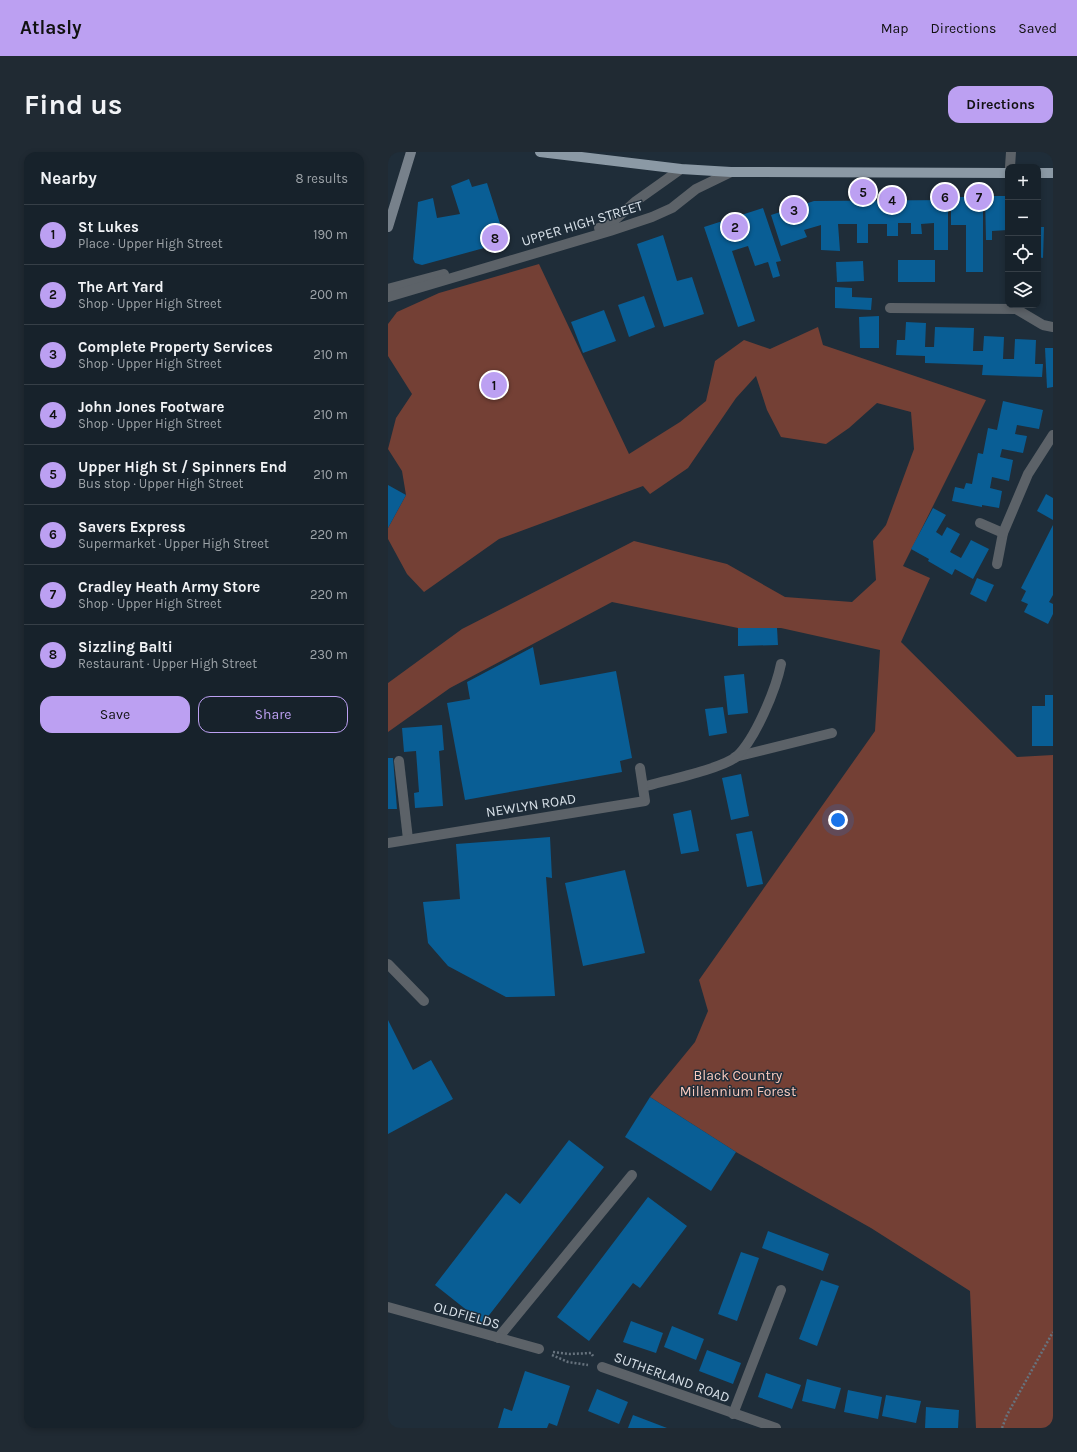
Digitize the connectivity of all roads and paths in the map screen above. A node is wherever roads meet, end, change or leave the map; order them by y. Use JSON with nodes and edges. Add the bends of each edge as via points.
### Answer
{"nodes":[{"id":1,"x":411,"y":152,"type":"edge"},
{"id":2,"x":540,"y":152,"type":"edge"},
{"id":3,"x":1011,"y":152,"type":"edge"},
{"id":4,"x":1010,"y":164,"type":"edge"},
{"id":5,"x":681,"y":169,"type":"junction"},
{"id":6,"x":731,"y":172,"type":"junction"},
{"id":7,"x":1005,"y":173,"type":"edge"},
{"id":8,"x":1041,"y":173,"type":"edge"},
{"id":9,"x":1053,"y":173,"type":"edge"},
{"id":10,"x":388,"y":228,"type":"edge"},
{"id":11,"x":388,"y":289,"type":"edge"},
{"id":12,"x":388,"y":297,"type":"edge"},
{"id":13,"x":1005,"y":307,"type":"edge"},
{"id":14,"x":890,"y":308,"type":"dead end"},
{"id":15,"x":1018,"y":308,"type":"edge"},
{"id":16,"x":1053,"y":327,"type":"edge"},
{"id":17,"x":1053,"y":435,"type":"edge"},
{"id":18,"x":980,"y":524,"type":"dead end"},
{"id":19,"x":1003,"y":533,"type":"junction"},
{"id":20,"x":997,"y":564,"type":"dead end"},
{"id":21,"x":781,"y":664,"type":"dead end"},
{"id":22,"x":832,"y":732,"type":"dead end"},
{"id":23,"x":735,"y":757,"type":"junction"},
{"id":24,"x":399,"y":761,"type":"dead end"},
{"id":25,"x":640,"y":768,"type":"dead end"},
{"id":26,"x":643,"y":787,"type":"junction"},
{"id":27,"x":408,"y":839,"type":"junction"},
{"id":28,"x":388,"y":843,"type":"edge"},
{"id":29,"x":388,"y":964,"type":"edge"},
{"id":30,"x":424,"y":1001,"type":"dead end"},
{"id":31,"x":632,"y":1175,"type":"dead end"},
{"id":32,"x":781,"y":1290,"type":"dead end"},
{"id":33,"x":388,"y":1307,"type":"edge"},
{"id":34,"x":1053,"y":1332,"type":"edge"},
{"id":35,"x":498,"y":1338,"type":"junction"},
{"id":36,"x":539,"y":1349,"type":"junction"},
{"id":37,"x":602,"y":1367,"type":"junction"},
{"id":38,"x":733,"y":1414,"type":"junction"},
{"id":39,"x":776,"y":1428,"type":"edge"},
{"id":40,"x":1002,"y":1428,"type":"edge"}],
"edges":[{"from":1,"to":10,"type":"main road"},
{"from":2,"to":5,"type":"main road","name":"UPPER HIGH STREET"},
{"from":3,"to":4,"type":"street"},
{"from":5,"to":6,"type":"main road","name":"UPPER HIGH STREET"},
{"from":5,"to":11,"type":"street","name":"UPPER HIGH STREET","via":[[636,201],[608,226]]},
{"from":6,"to":7,"type":"main road","name":"UPPER HIGH STREET"},
{"from":6,"to":12,"type":"street","name":"UPPER HIGH STREET","via":[[696,189],[672,208],[652,217]]},
{"from":8,"to":9,"type":"main road"},
{"from":13,"to":14,"type":"street"},
{"from":15,"to":16,"type":"street","via":[[1044,325]]},
{"from":17,"to":19,"type":"street","via":[[1028,474]]},
{"from":18,"to":19,"type":"street"},
{"from":19,"to":20,"type":"street"},
{"from":21,"to":23,"type":"street","via":[[773,694],[746,744]]},
{"from":22,"to":23,"type":"street"},
{"from":23,"to":26,"type":"street","via":[[702,771]]},
{"from":24,"to":27,"type":"street"},
{"from":25,"to":26,"type":"street","name":"NEWLYN ROAD"},
{"from":26,"to":27,"type":"street","name":"NEWLYN ROAD","via":[[645,801]]},
{"from":27,"to":28,"type":"street","name":"NEWLYN ROAD"},
{"from":29,"to":30,"type":"street"},
{"from":31,"to":35,"type":"street"},
{"from":32,"to":38,"type":"street","name":"SUTHERLAND ROAD"},
{"from":33,"to":35,"type":"street","name":"OLDFIELDS"},
{"from":34,"to":40,"type":"path"},
{"from":35,"to":36,"type":"street","name":"OLDFIELDS"},
{"from":36,"to":37,"type":"path","via":[[568,1362]]},
{"from":36,"to":37,"type":"path","via":[[570,1354],[591,1354]]},
{"from":37,"to":38,"type":"street","name":"SUTHERLAND ROAD"},
{"from":38,"to":39,"type":"street","name":"SUTHERLAND ROAD"}]}
